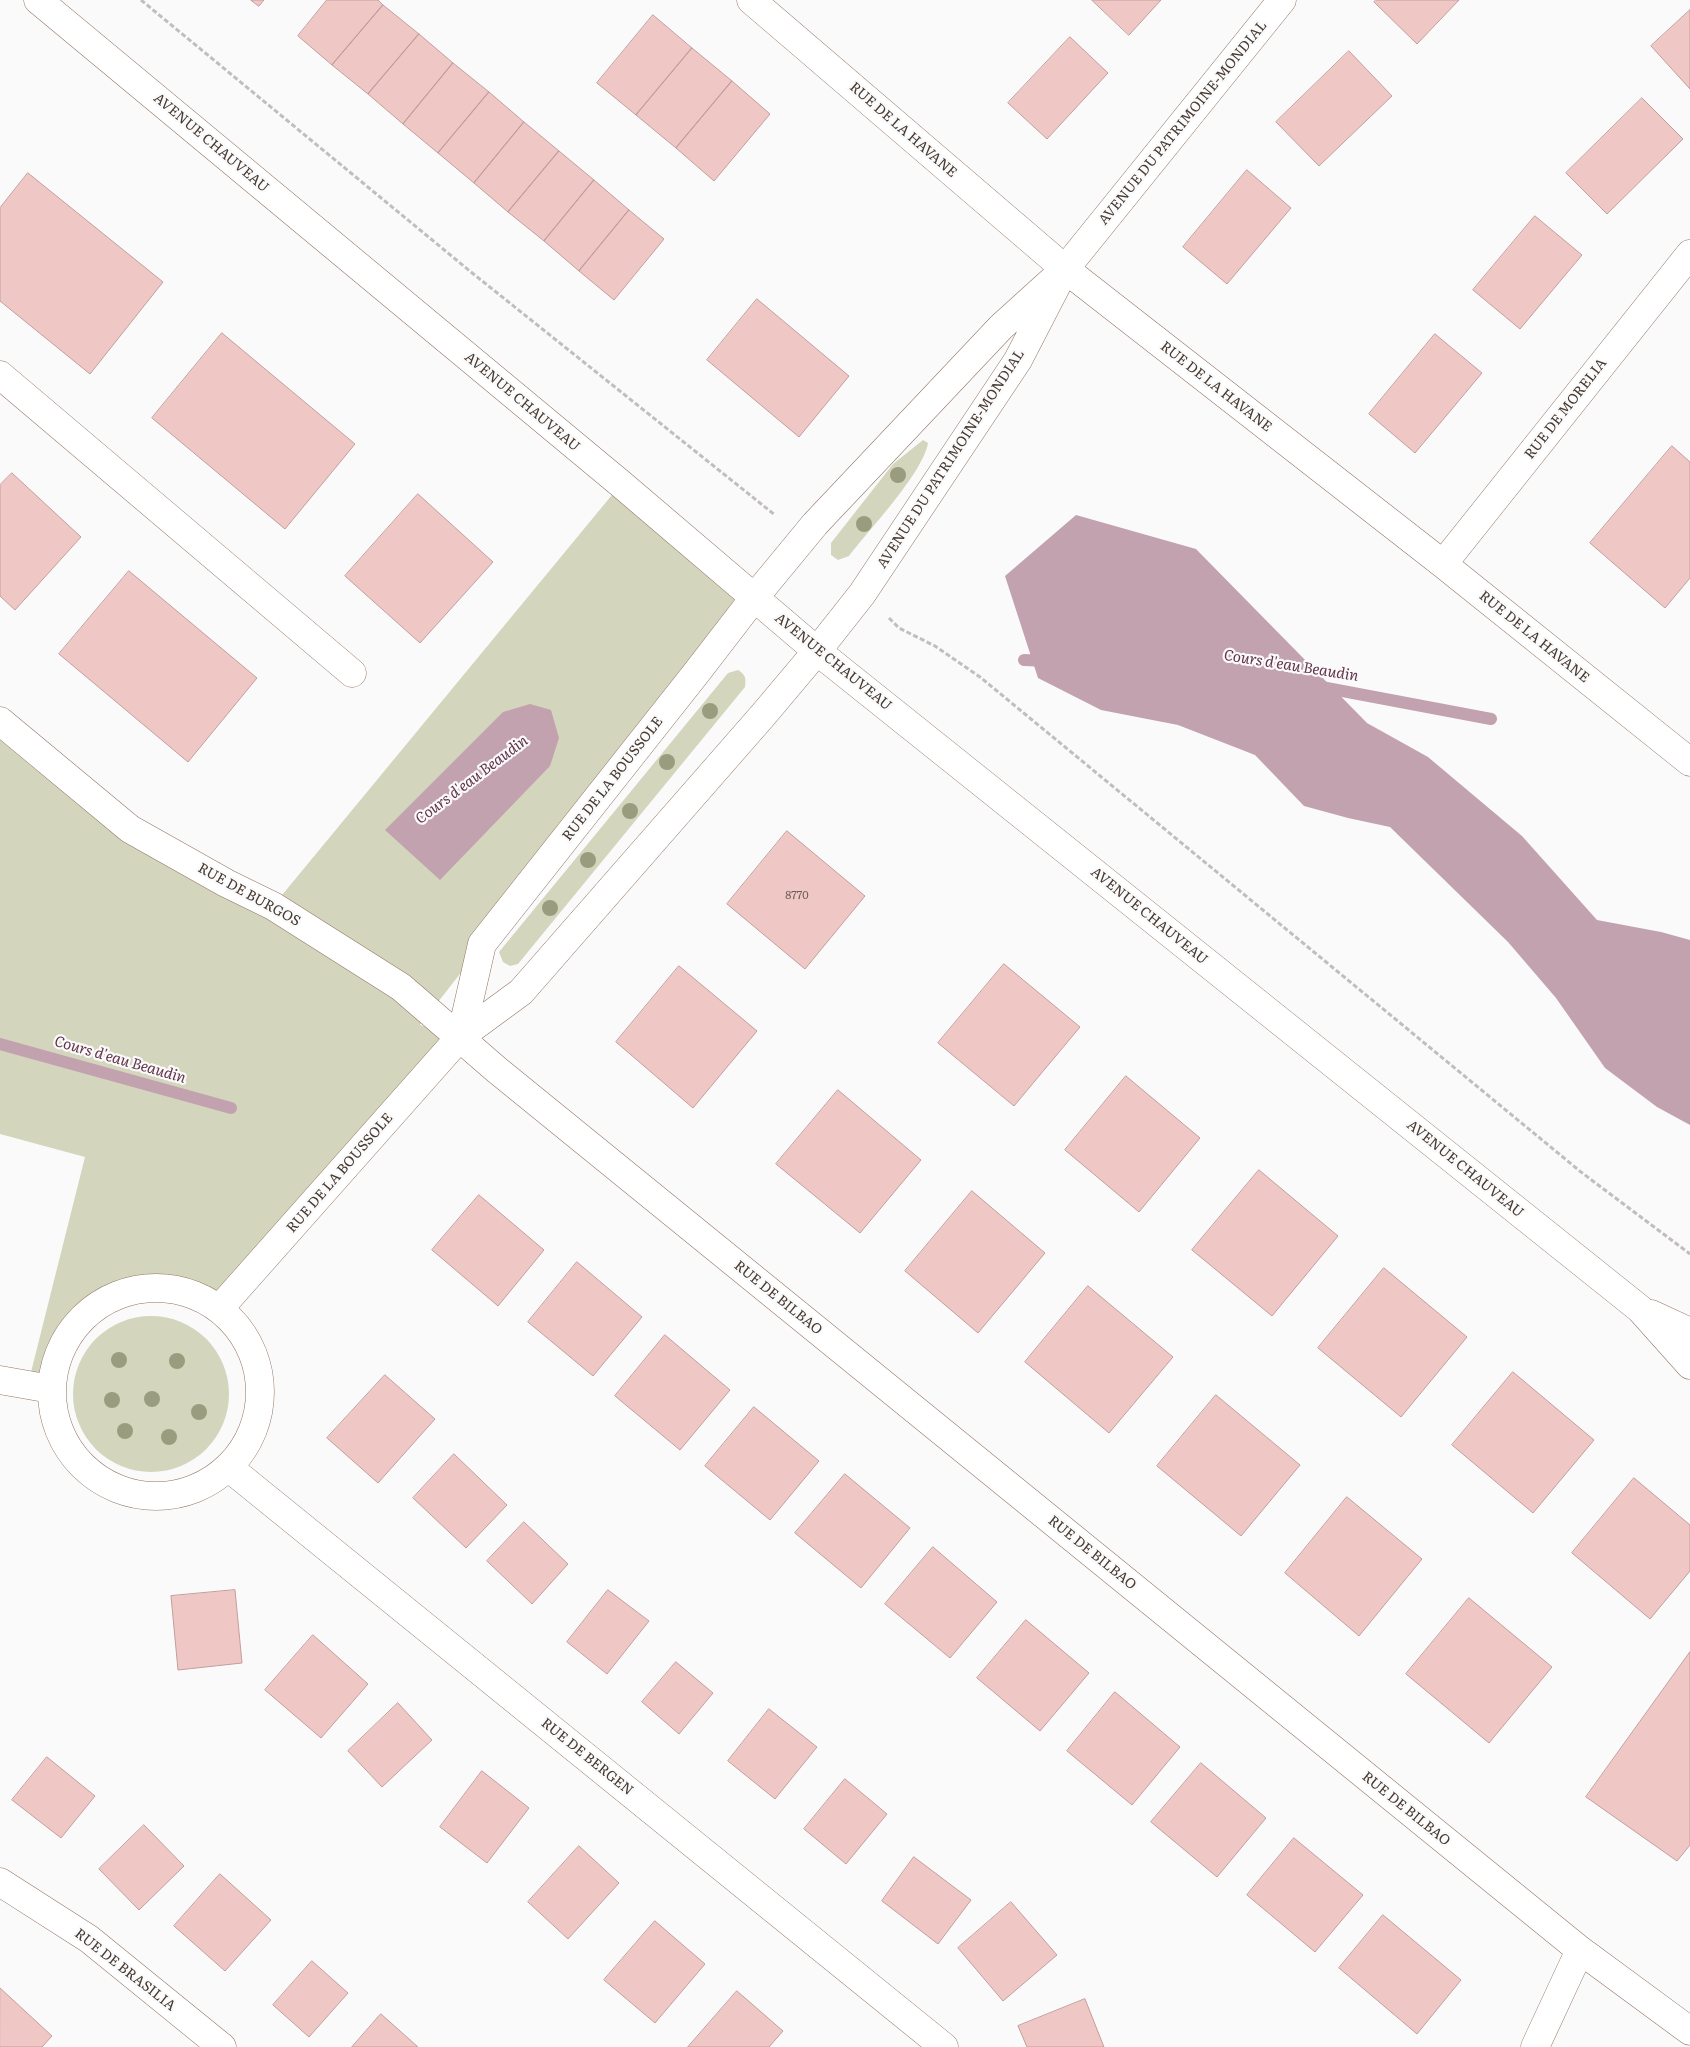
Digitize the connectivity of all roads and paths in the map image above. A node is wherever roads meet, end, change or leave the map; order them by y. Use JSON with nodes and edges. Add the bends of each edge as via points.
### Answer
{"nodes":[{"id":1,"x":38,"y":0,"type":"edge"},
{"id":2,"x":141,"y":0,"type":"edge"},
{"id":3,"x":751,"y":0,"type":"edge"},
{"id":4,"x":1282,"y":0,"type":"edge"},
{"id":5,"x":1690,"y":254,"type":"edge"},
{"id":6,"x":1065,"y":269,"type":"junction"},
{"id":7,"x":0,"y":375,"type":"edge"},
{"id":8,"x":779,"y":518,"type":"dead end"},
{"id":9,"x":801,"y":538,"type":"joint"},
{"id":10,"x":1443,"y":564,"type":"junction"},
{"id":11,"x":862,"y":594,"type":"joint"},
{"id":12,"x":754,"y":598,"type":"junction"},
{"id":13,"x":890,"y":619,"type":"dead end"},
{"id":14,"x":818,"y":651,"type":"junction"},
{"id":15,"x":352,"y":673,"type":"dead end"},
{"id":16,"x":0,"y":721,"type":"edge"},
{"id":17,"x":1690,"y":762,"type":"edge"},
{"id":18,"x":460,"y":1036,"type":"junction"},
{"id":19,"x":497,"y":1070,"type":"joint"},
{"id":20,"x":1690,"y":1254,"type":"edge"},
{"id":21,"x":219,"y":1309,"type":"junction"},
{"id":22,"x":1640,"y":1309,"type":"junction"},
{"id":23,"x":1690,"y":1332,"type":"edge"},
{"id":24,"x":1690,"y":1365,"type":"edge"},
{"id":25,"x":0,"y":1380,"type":"edge"},
{"id":26,"x":51,"y":1388,"type":"junction"},
{"id":27,"x":228,"y":1467,"type":"junction"},
{"id":28,"x":0,"y":1882,"type":"edge"},
{"id":29,"x":1580,"y":1950,"type":"junction"},
{"id":30,"x":1690,"y":2031,"type":"edge"},
{"id":31,"x":222,"y":2047,"type":"edge"},
{"id":32,"x":944,"y":2047,"type":"edge"},
{"id":33,"x":1535,"y":2047,"type":"edge"}],
"edges":[{"from":1,"to":12,"type":"street","name":"AVENUE CHAUVEAU","via":[[606,471]]},
{"from":2,"to":8,"type":"path","via":[[471,272]]},
{"from":3,"to":6,"type":"street","name":"RUE DE LA HAVANE"},
{"from":4,"to":6,"type":"street","name":"AVENUE DU PATRIMOINE-MONDIAL"},
{"from":5,"to":10,"type":"street","name":"RUE DE MORELIA"},
{"from":6,"to":9,"type":"street","name":"AVENUE DU PATRIMOINE-MONDIAL","via":[[1001,327]]},
{"from":6,"to":10,"type":"street","name":"RUE DE LA HAVANE"},
{"from":6,"to":11,"type":"street","name":"AVENUE DU PATRIMOINE-MONDIAL","via":[[1018,360]]},
{"from":7,"to":15,"type":"street"},
{"from":9,"to":12,"type":"street","name":"RUE DE LA BOUSSOLE"},
{"from":10,"to":17,"type":"street","name":"RUE DE LA HAVANE"},
{"from":11,"to":14,"type":"street","name":"RUE DE LA BOUSSOLE"},
{"from":12,"to":14,"type":"street","name":"AVENUE CHAUVEAU"},
{"from":12,"to":18,"type":"street","name":"RUE DE LA BOUSSOLE","via":[[482,944]]},
{"from":13,"to":20,"type":"path","via":[[899,628],[934,646],[980,677],[1581,1172]]},
{"from":14,"to":18,"type":"street","name":"RUE DE LA BOUSSOLE","via":[[521,992]]},
{"from":14,"to":22,"type":"street","name":"AVENUE CHAUVEAU"},
{"from":16,"to":18,"type":"street","name":"RUE DE BURGOS","via":[[130,829],[281,911],[402,987]]},
{"from":18,"to":19,"type":"street","name":"RUE DE BURGOS"},
{"from":18,"to":21,"type":"street","name":"RUE DE LA BOUSSOLE"},
{"from":19,"to":29,"type":"street","name":"RUE DE BILBAO"},
{"from":21,"to":26,"type":"street","via":[[201,1298],[162,1288],[142,1288],[104,1301],[88,1312],[64,1341],[55,1364]]},
{"from":21,"to":27,"type":"street","via":[[246,1341],[255,1360],[259,1380],[260,1400],[250,1437]]},
{"from":22,"to":23,"type":"street","name":"AVENUE CHAUVEAU"},
{"from":22,"to":24,"type":"street","name":"AVENUE CHAUVEAU"},
{"from":25,"to":26,"type":"street"},
{"from":26,"to":27,"type":"street","via":[[62,1439],[85,1468],[108,1485],[145,1496],[163,1496],[199,1487]]},
{"from":27,"to":32,"type":"street","name":"RUE DE BERGEN"},
{"from":28,"to":31,"type":"street","name":"RUE DE BRASILIA","via":[[90,1939]]},
{"from":29,"to":30,"type":"street","name":"RUE DE BILBAO"},
{"from":29,"to":33,"type":"street"}]}
